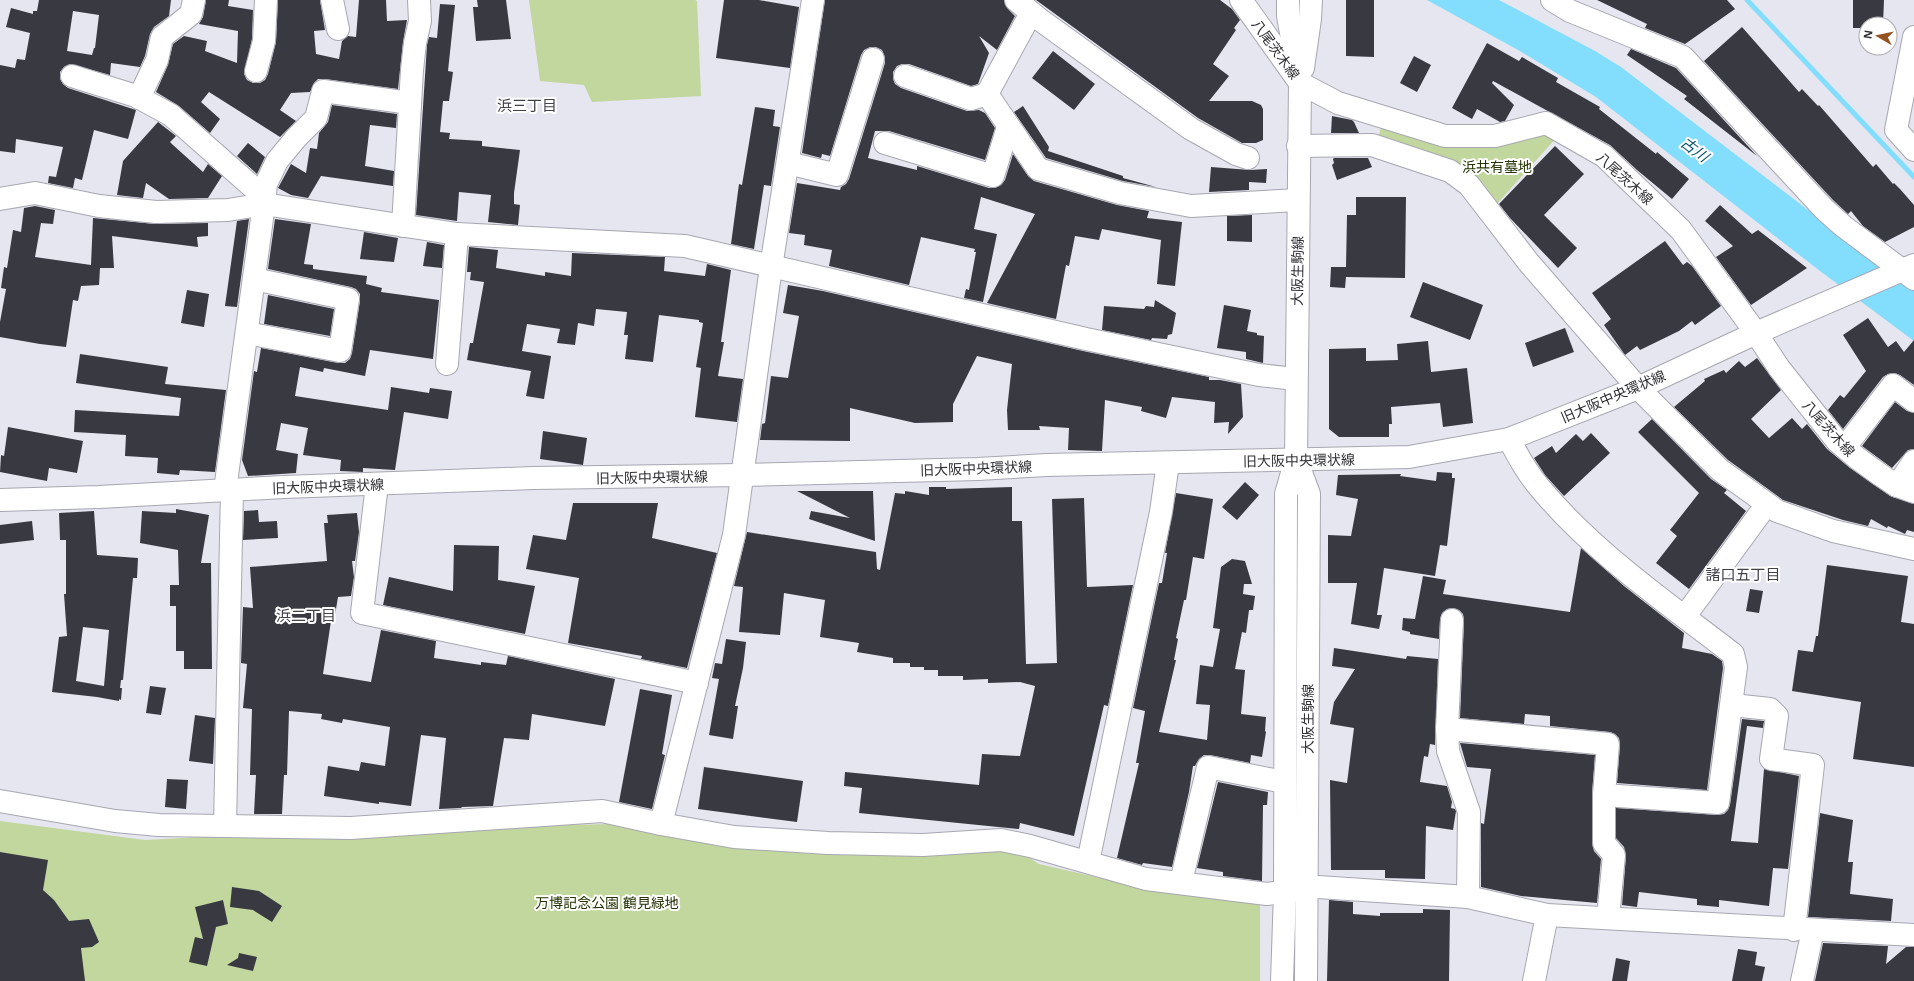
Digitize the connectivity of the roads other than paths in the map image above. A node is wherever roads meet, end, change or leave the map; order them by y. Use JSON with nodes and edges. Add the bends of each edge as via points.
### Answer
{"nodes":[{"id":1,"x":194,"y":0,"type":"edge"},
{"id":2,"x":266,"y":0,"type":"edge"},
{"id":3,"x":332,"y":0,"type":"edge"},
{"id":4,"x":419,"y":0,"type":"edge"},
{"id":5,"x":813,"y":0,"type":"edge"},
{"id":6,"x":1241,"y":0,"type":"edge"},
{"id":7,"x":1288,"y":0,"type":"edge"},
{"id":8,"x":1311,"y":0,"type":"edge"},
{"id":9,"x":1552,"y":0,"type":"edge"},
{"id":10,"x":1024,"y":6,"type":"edge"},
{"id":11,"x":338,"y":29,"type":"dead end"},
{"id":12,"x":1914,"y":37,"type":"edge"},
{"id":13,"x":873,"y":59,"type":"dead end"},
{"id":14,"x":256,"y":71,"type":"dead end"},
{"id":15,"x":72,"y":76,"type":"dead end"},
{"id":16,"x":905,"y":76,"type":"dead end"},
{"id":17,"x":1300,"y":83,"type":"junction"},
{"id":18,"x":987,"y":94,"type":"junction"},
{"id":19,"x":139,"y":98,"type":"junction"},
{"id":20,"x":410,"y":103,"type":"junction"},
{"id":21,"x":1008,"y":127,"type":"junction"},
{"id":22,"x":885,"y":143,"type":"dead end"},
{"id":23,"x":1298,"y":146,"type":"junction"},
{"id":24,"x":1914,"y":150,"type":"edge"},
{"id":25,"x":1248,"y":158,"type":"dead end"},
{"id":26,"x":788,"y":163,"type":"junction"},
{"id":27,"x":0,"y":199,"type":"edge"},
{"id":28,"x":1298,"y":200,"type":"junction"},
{"id":29,"x":264,"y":201,"type":"junction"},
{"id":30,"x":403,"y":226,"type":"junction"},
{"id":31,"x":457,"y":234,"type":"junction"},
{"id":32,"x":771,"y":267,"type":"junction"},
{"id":33,"x":1907,"y":272,"type":"edge"},
{"id":34,"x":254,"y":279,"type":"junction"},
{"id":35,"x":247,"y":333,"type":"junction"},
{"id":36,"x":1756,"y":333,"type":"junction"},
{"id":37,"x":447,"y":364,"type":"dead end"},
{"id":38,"x":1296,"y":379,"type":"junction"},
{"id":39,"x":1638,"y":388,"type":"junction"},
{"id":40,"x":1914,"y":401,"type":"edge"},
{"id":41,"x":1509,"y":439,"type":"junction"},
{"id":42,"x":1845,"y":447,"type":"junction"},
{"id":43,"x":1296,"y":459,"type":"junction"},
{"id":44,"x":1914,"y":461,"type":"edge"},
{"id":45,"x":1168,"y":463,"type":"junction"},
{"id":46,"x":741,"y":475,"type":"junction"},
{"id":47,"x":377,"y":484,"type":"junction"},
{"id":48,"x":1906,"y":489,"type":"edge"},
{"id":49,"x":229,"y":490,"type":"junction"},
{"id":50,"x":0,"y":500,"type":"edge"},
{"id":51,"x":1767,"y":504,"type":"junction"},
{"id":52,"x":1914,"y":549,"type":"edge"},
{"id":53,"x":1685,"y":616,"type":"junction"},
{"id":54,"x":1452,"y":620,"type":"dead end"},
{"id":55,"x":697,"y":683,"type":"junction"},
{"id":56,"x":1732,"y":705,"type":"junction"},
{"id":57,"x":1447,"y":729,"type":"junction"},
{"id":58,"x":1284,"y":782,"type":"junction"},
{"id":59,"x":1604,"y":795,"type":"junction"},
{"id":60,"x":0,"y":800,"type":"edge"},
{"id":61,"x":661,"y":824,"type":"junction"},
{"id":62,"x":226,"y":826,"type":"junction"},
{"id":63,"x":1088,"y":862,"type":"junction"},
{"id":64,"x":1181,"y":882,"type":"junction"},
{"id":65,"x":1295,"y":890,"type":"junction"},
{"id":66,"x":1468,"y":897,"type":"junction"},
{"id":67,"x":1548,"y":915,"type":"junction"},
{"id":68,"x":1608,"y":918,"type":"junction"},
{"id":69,"x":1803,"y":930,"type":"junction"},
{"id":70,"x":1914,"y":935,"type":"edge"},
{"id":71,"x":1282,"y":981,"type":"edge"},
{"id":72,"x":1306,"y":981,"type":"edge"},
{"id":73,"x":1534,"y":981,"type":"edge"},
{"id":74,"x":1802,"y":981,"type":"edge"}],
"edges":[{"from":1,"to":19,"type":"street","via":[[191,14],[162,37],[157,60]]},
{"from":2,"to":14,"type":"street","via":[[264,40]]},
{"from":3,"to":11,"type":"street"},
{"from":4,"to":20,"type":"street","via":[[420,21],[415,43]]},
{"from":5,"to":26,"type":"street"},
{"from":6,"to":17,"type":"street","name":"八尾茨木線"},
{"from":7,"to":17,"type":"street","name":"大阪生駒線","via":[[1288,16]]},
{"from":8,"to":17,"type":"street","name":"大阪生駒線"},
{"from":9,"to":33,"type":"street","via":[[1570,11],[1683,57],[1824,209],[1843,226]]},
{"from":10,"to":18,"type":"street"},
{"from":10,"to":25,"type":"street","via":[[1191,129]]},
{"from":12,"to":24,"type":"street","via":[[1896,130]]},
{"from":13,"to":26,"type":"street","via":[[837,175]]},
{"from":15,"to":19,"type":"street"},
{"from":16,"to":18,"type":"street","via":[[971,99]]},
{"from":17,"to":23,"type":"street","name":"大阪生駒線"},
{"from":17,"to":36,"type":"street","name":"八尾茨木線","via":[[1338,103],[1445,136],[1495,136],[1546,123],[1604,156],[1681,230]]},
{"from":18,"to":21,"type":"street"},
{"from":19,"to":29,"type":"street","via":[[171,115]]},
{"from":20,"to":29,"type":"street","via":[[324,91],[316,118],[277,161],[266,184]]},
{"from":20,"to":30,"type":"street"},
{"from":21,"to":22,"type":"street","via":[[993,176]]},
{"from":21,"to":28,"type":"street","via":[[1038,169],[1120,193],[1191,206]]},
{"from":23,"to":28,"type":"street","name":"大阪生駒線"},
{"from":23,"to":39,"type":"street","via":[[1372,145],[1450,171],[1469,185],[1529,263]]},
{"from":26,"to":32,"type":"street"},
{"from":27,"to":29,"type":"street","via":[[35,193],[99,206],[156,212],[228,210]]},
{"from":28,"to":38,"type":"street","name":"大阪生駒線"},
{"from":29,"to":30,"type":"street"},
{"from":29,"to":34,"type":"street"},
{"from":30,"to":31,"type":"street"},
{"from":31,"to":32,"type":"street","via":[[685,246]]},
{"from":31,"to":37,"type":"street"},
{"from":32,"to":38,"type":"street","via":[[1094,341],[1259,375]]},
{"from":32,"to":46,"type":"street"},
{"from":33,"to":36,"type":"street","name":"旧大阪中央環状線"},
{"from":34,"to":35,"type":"street"},
{"from":34,"to":35,"type":"street","via":[[348,299],[340,351]]},
{"from":35,"to":49,"type":"street"},
{"from":36,"to":39,"type":"street","name":"旧大阪中央環状線"},
{"from":36,"to":42,"type":"street","name":"八尾茨木線","via":[[1807,405]]},
{"from":38,"to":43,"type":"street","name":"大阪生駒線"},
{"from":39,"to":41,"type":"street","name":"旧大阪中央環状線"},
{"from":39,"to":51,"type":"street","via":[[1720,470]]},
{"from":40,"to":42,"type":"street","via":[[1893,385]]},
{"from":41,"to":43,"type":"street","name":"旧大阪中央環状線","via":[[1409,457]]},
{"from":41,"to":53,"type":"street","via":[[1539,488],[1584,536]]},
{"from":42,"to":48,"type":"street","name":"八尾茨木線","via":[[1857,458]]},
{"from":43,"to":45,"type":"street","name":"旧大阪中央環状線"},
{"from":43,"to":58,"type":"street","name":"大阪生駒線","via":[[1286,494]]},
{"from":43,"to":65,"type":"street","name":"大阪生駒線","via":[[1309,494]]},
{"from":44,"to":48,"type":"street"},
{"from":45,"to":46,"type":"street","name":"旧大阪中央環状線"},
{"from":45,"to":63,"type":"street","via":[[1161,512]]},
{"from":46,"to":47,"type":"street","name":"旧大阪中央環状線","via":[[533,478]]},
{"from":46,"to":55,"type":"street","via":[[734,534]]},
{"from":47,"to":49,"type":"street","name":"旧大阪中央環状線"},
{"from":47,"to":55,"type":"street","via":[[362,614]]},
{"from":49,"to":50,"type":"street","name":"旧大阪中央環状線"},
{"from":49,"to":62,"type":"street"},
{"from":51,"to":52,"type":"street","via":[[1776,511],[1833,531]]},
{"from":51,"to":53,"type":"street"},
{"from":53,"to":56,"type":"street","via":[[1733,654],[1736,667]]},
{"from":54,"to":57,"type":"street"},
{"from":55,"to":61,"type":"street"},
{"from":56,"to":59,"type":"street","via":[[1718,803]]},
{"from":56,"to":69,"type":"street","via":[[1770,709],[1777,716],[1771,758],[1814,765]]},
{"from":57,"to":59,"type":"street","via":[[1608,744]]},
{"from":57,"to":66,"type":"street","via":[[1448,751],[1469,812]]},
{"from":58,"to":64,"type":"street","via":[[1208,767]]},
{"from":58,"to":65,"type":"street","name":"大阪生駒線"},
{"from":59,"to":68,"type":"street","via":[[1604,843],[1614,855]]},
{"from":60,"to":62,"type":"street","via":[[115,821],[159,825]]},
{"from":61,"to":62,"type":"street","via":[[602,811],[351,828]]},
{"from":61,"to":63,"type":"street","via":[[734,837],[828,843],[923,845],[1002,840]]},
{"from":63,"to":64,"type":"street","via":[[1146,879]]},
{"from":64,"to":65,"type":"street","via":[[1267,894]]},
{"from":65,"to":66,"type":"street","via":[[1318,887]]},
{"from":65,"to":71,"type":"street","name":"大阪生駒線"},
{"from":65,"to":72,"type":"street","name":"大阪生駒線"},
{"from":66,"to":67,"type":"street"},
{"from":67,"to":68,"type":"street"},
{"from":67,"to":73,"type":"street"},
{"from":68,"to":69,"type":"street"},
{"from":69,"to":70,"type":"street"},
{"from":69,"to":74,"type":"street"}]}
